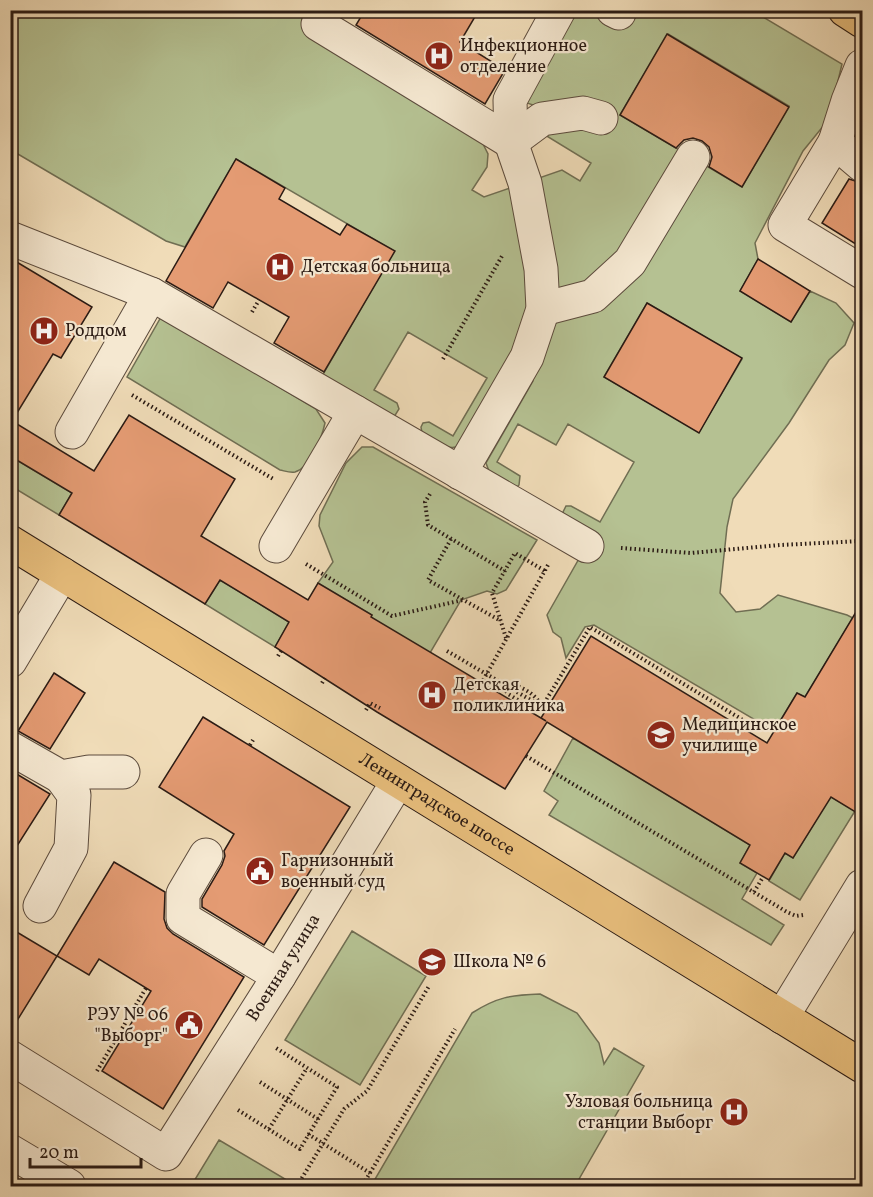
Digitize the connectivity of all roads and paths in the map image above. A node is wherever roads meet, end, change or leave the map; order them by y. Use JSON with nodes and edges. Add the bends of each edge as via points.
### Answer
{"nodes":[{"id":1,"x":559,"y":10,"type":"edge"},
{"id":2,"x":845,"y":10,"type":"edge"},
{"id":3,"x":862,"y":21,"type":"edge"},
{"id":4,"x":333,"y":23,"type":"edge"},
{"id":5,"x":862,"y":66,"type":"edge"},
{"id":6,"x":601,"y":118,"type":"dead end"},
{"id":7,"x":511,"y":142,"type":"junction"},
{"id":8,"x":835,"y":142,"type":"junction"},
{"id":9,"x":693,"y":157,"type":"dead end"},
{"id":10,"x":862,"y":165,"type":"edge"},
{"id":11,"x":530,"y":208,"type":"junction"},
{"id":12,"x":10,"y":238,"type":"edge"},
{"id":13,"x":862,"y":273,"type":"edge"},
{"id":14,"x":151,"y":294,"type":"junction"},
{"id":15,"x":543,"y":309,"type":"junction"},
{"id":16,"x":443,"y":359,"type":"dead end"},
{"id":17,"x":103,"y":378,"type":"junction"},
{"id":18,"x":355,"y":412,"type":"junction"},
{"id":19,"x":72,"y":432,"type":"dead end"},
{"id":20,"x":460,"y":473,"type":"junction"},
{"id":21,"x":304,"y":498,"type":"junction"},
{"id":22,"x":425,"y":502,"type":"dead end"},
{"id":23,"x":451,"y":539,"type":"junction"},
{"id":24,"x":577,"y":539,"type":"junction"},
{"id":25,"x":862,"y":541,"type":"edge"},
{"id":26,"x":10,"y":542,"type":"edge"},
{"id":27,"x":276,"y":546,"type":"joint"},
{"id":28,"x":505,"y":571,"type":"junction"},
{"id":29,"x":545,"y":571,"type":"junction"},
{"id":30,"x":62,"y":574,"type":"junction"},
{"id":31,"x":463,"y":600,"type":"junction"},
{"id":32,"x":501,"y":621,"type":"junction"},
{"id":33,"x":507,"y":639,"type":"junction"},
{"id":34,"x":281,"y":651,"type":"dead end"},
{"id":35,"x":447,"y":651,"type":"dead end"},
{"id":36,"x":278,"y":656,"type":"dead end"},
{"id":37,"x":10,"y":661,"type":"edge"},
{"id":38,"x":486,"y":675,"type":"junction"},
{"id":39,"x":325,"y":678,"type":"dead end"},
{"id":40,"x":322,"y":683,"type":"dead end"},
{"id":41,"x":482,"y":684,"type":"dead end"},
{"id":42,"x":380,"y":708,"type":"dead end"},
{"id":43,"x":366,"y":710,"type":"dead end"},
{"id":44,"x":756,"y":728,"type":"dead end"},
{"id":45,"x":253,"y":740,"type":"dead end"},
{"id":46,"x":250,"y":746,"type":"dead end"},
{"id":47,"x":10,"y":748,"type":"edge"},
{"id":48,"x":526,"y":756,"type":"dead end"},
{"id":49,"x":123,"y":772,"type":"dead end"},
{"id":50,"x":61,"y":777,"type":"junction"},
{"id":51,"x":398,"y":781,"type":"junction"},
{"id":52,"x":206,"y":855,"type":"dead end"},
{"id":53,"x":763,"y":877,"type":"dead end"},
{"id":54,"x":862,"y":886,"type":"edge"},
{"id":55,"x":754,"y":892,"type":"junction"},
{"id":56,"x":40,"y":906,"type":"dead end"},
{"id":57,"x":796,"y":916,"type":"dead end"},
{"id":58,"x":279,"y":976,"type":"junction"},
{"id":59,"x":429,"y":986,"type":"dead end"},
{"id":60,"x":146,"y":988,"type":"dead end"},
{"id":61,"x":782,"y":1017,"type":"junction"},
{"id":62,"x":455,"y":1029,"type":"dead end"},
{"id":63,"x":276,"y":1048,"type":"dead end"},
{"id":64,"x":10,"y":1057,"type":"edge"},
{"id":65,"x":862,"y":1066,"type":"edge"},
{"id":66,"x":307,"y":1068,"type":"junction"},
{"id":67,"x":95,"y":1074,"type":"dead end"},
{"id":68,"x":260,"y":1082,"type":"dead end"},
{"id":69,"x":288,"y":1099,"type":"junction"},
{"id":70,"x":238,"y":1110,"type":"dead end"},
{"id":71,"x":318,"y":1119,"type":"junction"},
{"id":72,"x":269,"y":1130,"type":"junction"},
{"id":73,"x":308,"y":1134,"type":"junction"},
{"id":74,"x":323,"y":1144,"type":"junction"},
{"id":75,"x":10,"y":1151,"type":"edge"},
{"id":76,"x":370,"y":1173,"type":"junction"},
{"id":77,"x":69,"y":1186,"type":"edge"},
{"id":78,"x":297,"y":1186,"type":"edge"},
{"id":79,"x":363,"y":1186,"type":"edge"}],
"edges":[{"from":1,"to":7,"type":"street","via":[[510,100]]},
{"from":2,"to":3,"type":"main road"},
{"from":4,"to":7,"type":"street"},
{"from":5,"to":8,"type":"street"},
{"from":6,"to":7,"type":"street","via":[[584,113],[542,119]]},
{"from":7,"to":11,"type":"street"},
{"from":8,"to":10,"type":"street"},
{"from":8,"to":13,"type":"street","via":[[785,225]]},
{"from":9,"to":15,"type":"street","via":[[630,262],[593,296]]},
{"from":11,"to":15,"type":"street","via":[[541,269]]},
{"from":11,"to":16,"type":"path"},
{"from":12,"to":14,"type":"street"},
{"from":14,"to":17,"type":"street"},
{"from":14,"to":18,"type":"street"},
{"from":15,"to":20,"type":"street","via":[[527,357]]},
{"from":17,"to":19,"type":"street"},
{"from":17,"to":21,"type":"path"},
{"from":18,"to":20,"type":"street"},
{"from":18,"to":21,"type":"street"},
{"from":20,"to":24,"type":"street"},
{"from":21,"to":27,"type":"street"},
{"from":22,"to":23,"type":"path","via":[[428,525]]},
{"from":23,"to":28,"type":"path"},
{"from":23,"to":31,"type":"path","via":[[428,580]]},
{"from":24,"to":25,"type":"path","via":[[691,554],[780,544]]},
{"from":24,"to":29,"type":"path"},
{"from":26,"to":30,"type":"main road","name":"Ленинградское шоссе"},
{"from":27,"to":31,"type":"path","via":[[392,616]]},
{"from":28,"to":29,"type":"path","via":[[515,553]]},
{"from":28,"to":32,"type":"path","via":[[492,593]]},
{"from":29,"to":33,"type":"path"},
{"from":30,"to":37,"type":"street"},
{"from":30,"to":51,"type":"main road","name":"Ленинградское шоссе"},
{"from":31,"to":32,"type":"path"},
{"from":32,"to":33,"type":"path"},
{"from":33,"to":38,"type":"path"},
{"from":34,"to":36,"type":"path"},
{"from":35,"to":38,"type":"path"},
{"from":38,"to":41,"type":"path"},
{"from":38,"to":44,"type":"path","via":[[544,708],[590,627]]},
{"from":39,"to":40,"type":"path"},
{"from":42,"to":43,"type":"path","via":[[370,703]]},
{"from":45,"to":46,"type":"path"},
{"from":47,"to":50,"type":"street"},
{"from":48,"to":55,"type":"path"},
{"from":49,"to":50,"type":"street"},
{"from":50,"to":56,"type":"street","via":[[74,795],[71,848]]},
{"from":51,"to":58,"type":"street","name":"Военная улица"},
{"from":51,"to":61,"type":"main road","name":"Ленинградское шоссе"},
{"from":52,"to":58,"type":"street","via":[[183,894],[183,918]]},
{"from":53,"to":55,"type":"path"},
{"from":54,"to":61,"type":"street"},
{"from":55,"to":57,"type":"path"},
{"from":58,"to":64,"type":"street","name":"Военная улица","via":[[166,1154]]},
{"from":59,"to":74,"type":"path","via":[[367,1091],[344,1109]]},
{"from":60,"to":67,"type":"path"},
{"from":61,"to":65,"type":"main road","name":"Ленинградское шоссе"},
{"from":62,"to":76,"type":"path"},
{"from":63,"to":66,"type":"path"},
{"from":66,"to":69,"type":"path"},
{"from":66,"to":71,"type":"path","via":[[337,1087]]},
{"from":68,"to":69,"type":"path"},
{"from":69,"to":71,"type":"path"},
{"from":69,"to":72,"type":"path"},
{"from":70,"to":72,"type":"path"},
{"from":71,"to":73,"type":"path"},
{"from":72,"to":73,"type":"path","via":[[300,1149]]},
{"from":73,"to":74,"type":"path"},
{"from":74,"to":76,"type":"path"},
{"from":74,"to":78,"type":"path"},
{"from":75,"to":77,"type":"street"},
{"from":76,"to":79,"type":"path"}]}
